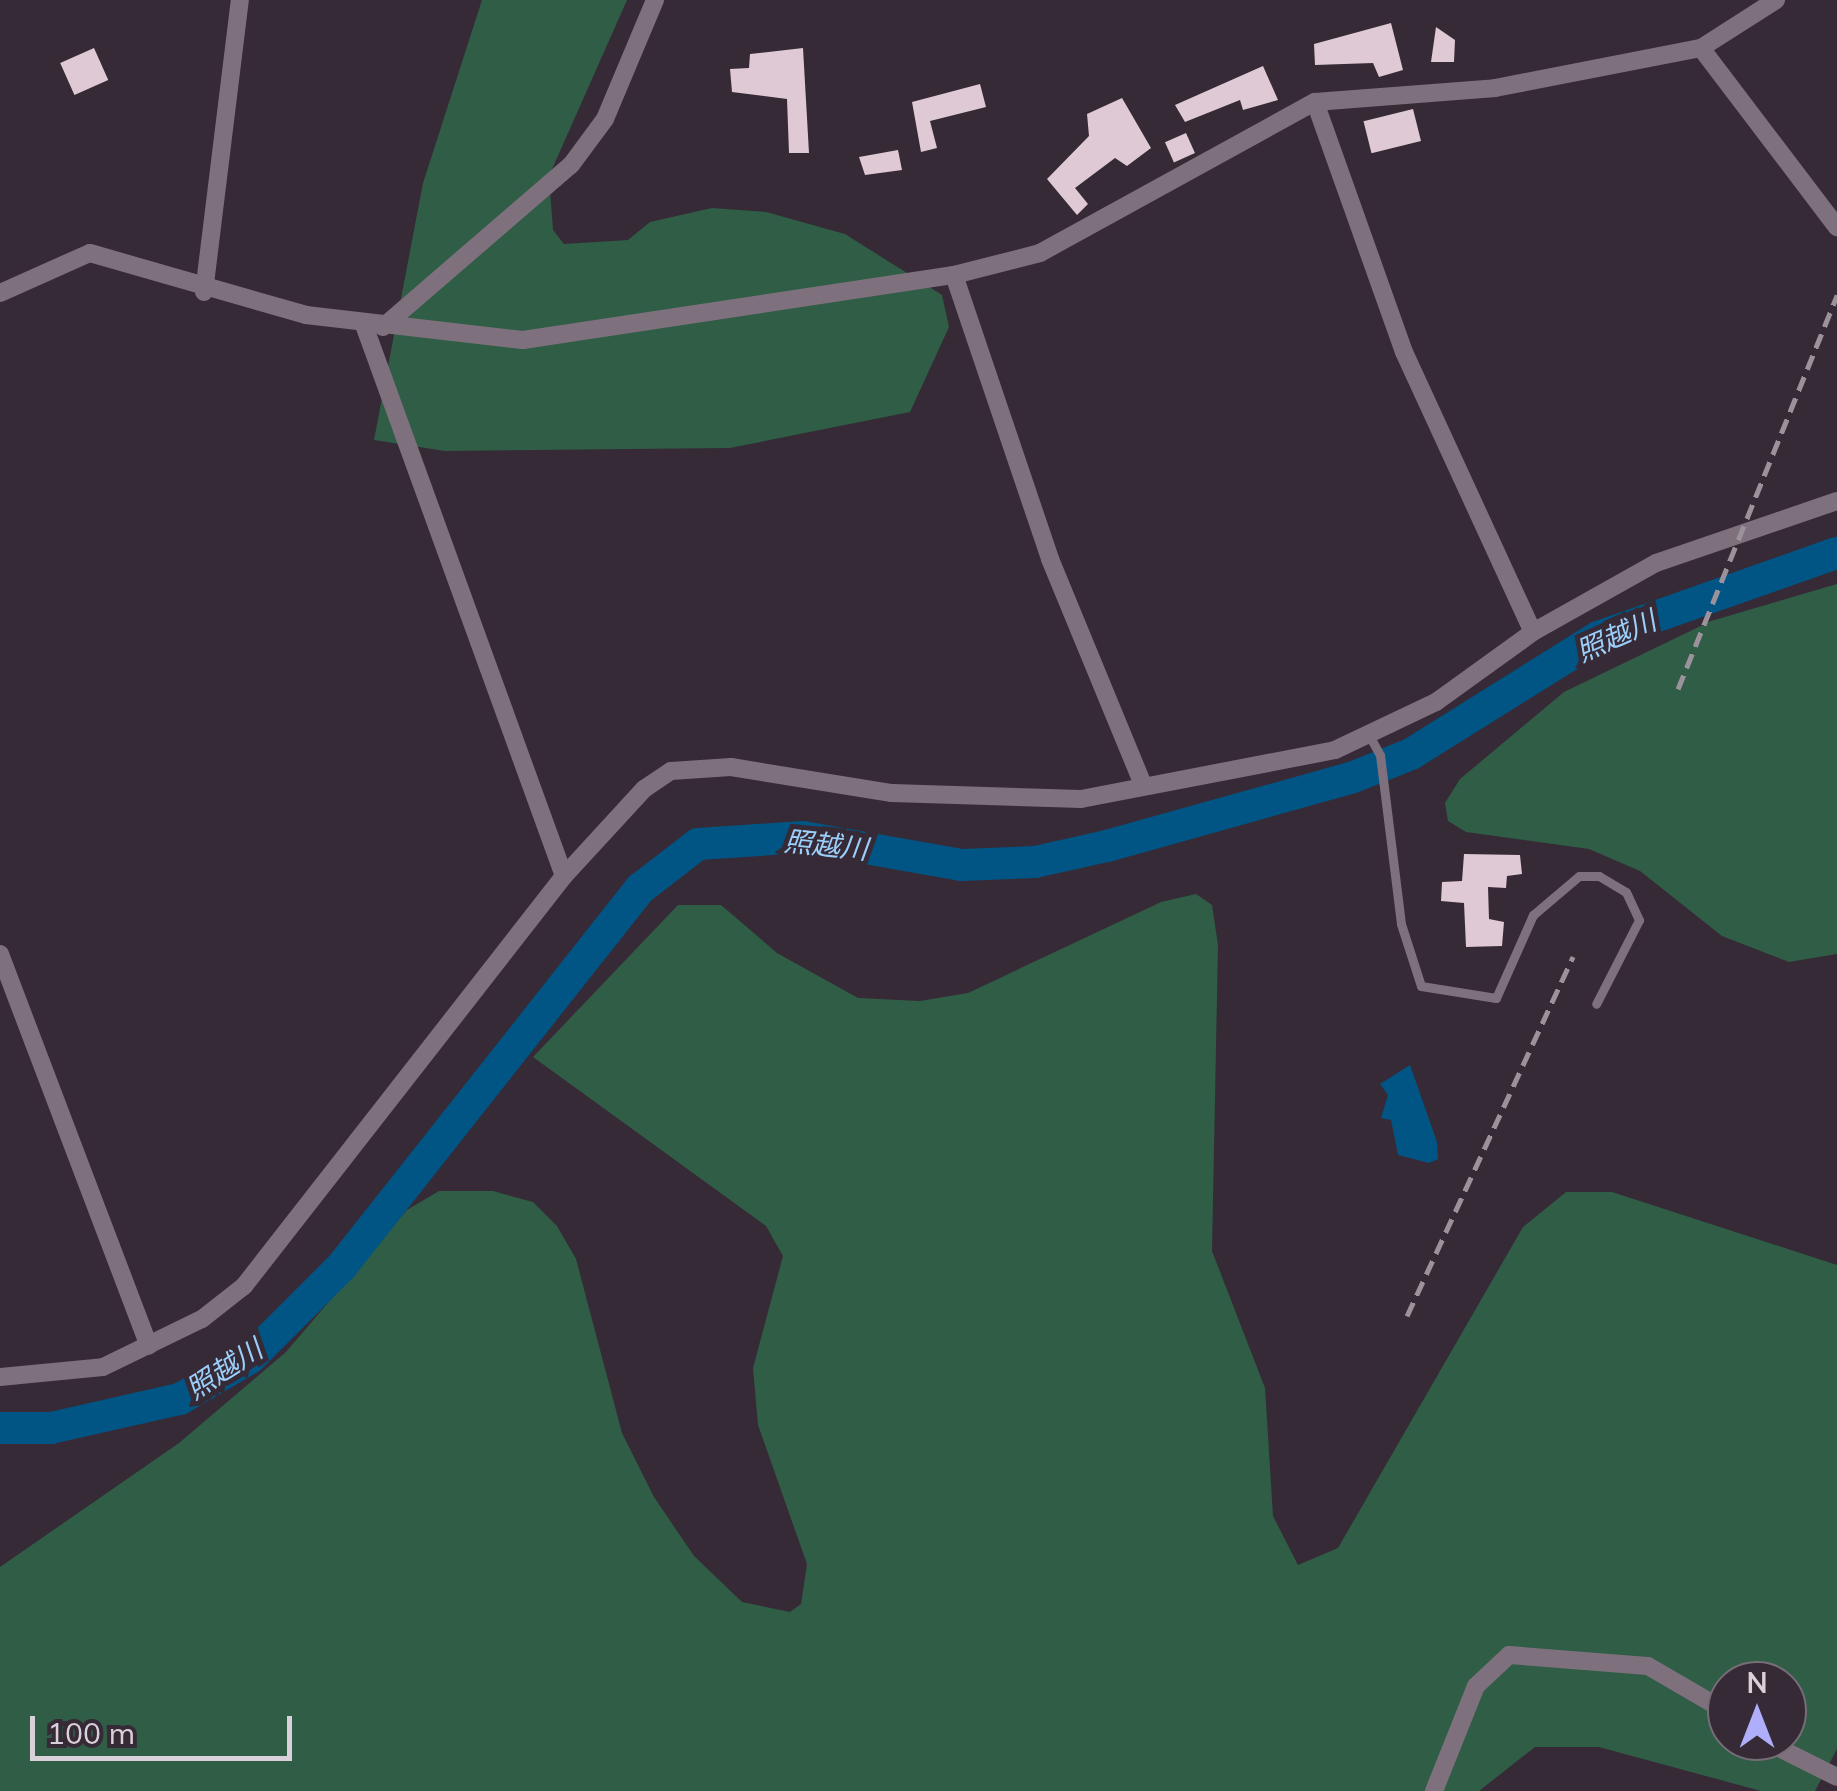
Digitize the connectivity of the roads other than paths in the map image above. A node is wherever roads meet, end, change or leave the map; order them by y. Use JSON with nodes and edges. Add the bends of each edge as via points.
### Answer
{"nodes":[{"id":1,"x":240,"y":0,"type":"edge"},
{"id":2,"x":655,"y":0,"type":"edge"},
{"id":3,"x":1776,"y":0,"type":"edge"},
{"id":4,"x":1701,"y":48,"type":"junction"},
{"id":5,"x":1314,"y":102,"type":"junction"},
{"id":6,"x":1837,"y":226,"type":"edge"},
{"id":7,"x":954,"y":274,"type":"junction"},
{"id":8,"x":0,"y":292,"type":"edge"},
{"id":9,"x":204,"y":292,"type":"junction"},
{"id":10,"x":374,"y":326,"type":"junction"},
{"id":11,"x":1837,"y":501,"type":"edge"},
{"id":12,"x":1533,"y":632,"type":"junction"},
{"id":13,"x":1370,"y":737,"type":"junction"},
{"id":14,"x":1143,"y":785,"type":"junction"},
{"id":15,"x":564,"y":876,"type":"junction"},
{"id":16,"x":0,"y":954,"type":"edge"},
{"id":17,"x":1596,"y":1004,"type":"dead end"},
{"id":18,"x":149,"y":1346,"type":"junction"},
{"id":19,"x":0,"y":1377,"type":"edge"},
{"id":20,"x":1707,"y":1700,"type":"edge"},
{"id":21,"x":1804,"y":1761,"type":"edge"},
{"id":22,"x":1837,"y":1778,"type":"edge"},
{"id":23,"x":1434,"y":1791,"type":"edge"}],
"edges":[{"from":1,"to":9,"type":"street"},
{"from":2,"to":10,"type":"street","via":[[605,119],[570,165]]},
{"from":3,"to":4,"type":"street"},
{"from":4,"to":5,"type":"street","via":[[1495,88]]},
{"from":4,"to":6,"type":"street"},
{"from":5,"to":7,"type":"street","via":[[1040,253]]},
{"from":5,"to":12,"type":"street","via":[[1404,352]]},
{"from":7,"to":10,"type":"street","via":[[523,340]]},
{"from":7,"to":14,"type":"street","via":[[1050,559]]},
{"from":8,"to":9,"type":"street","via":[[90,253]]},
{"from":9,"to":10,"type":"street"},
{"from":10,"to":15,"type":"street"},
{"from":11,"to":12,"type":"street","via":[[1656,563]]},
{"from":12,"to":13,"type":"street"},
{"from":13,"to":14,"type":"street"},
{"from":13,"to":17,"type":"lane","via":[[1380,756],[1390,868],[1421,986],[1496,998],[1533,915],[1579,876],[1599,876],[1626,892],[1640,920]]},
{"from":14,"to":15,"type":"street","via":[[1081,799],[930,795],[695,766],[644,789]]},
{"from":15,"to":18,"type":"street","via":[[279,1249],[202,1319]]},
{"from":16,"to":18,"type":"street"},
{"from":18,"to":19,"type":"street","via":[[88,1370]]},
{"from":20,"to":23,"type":"street","via":[[1648,1666],[1509,1655],[1476,1686]]},
{"from":21,"to":22,"type":"street"}]}
